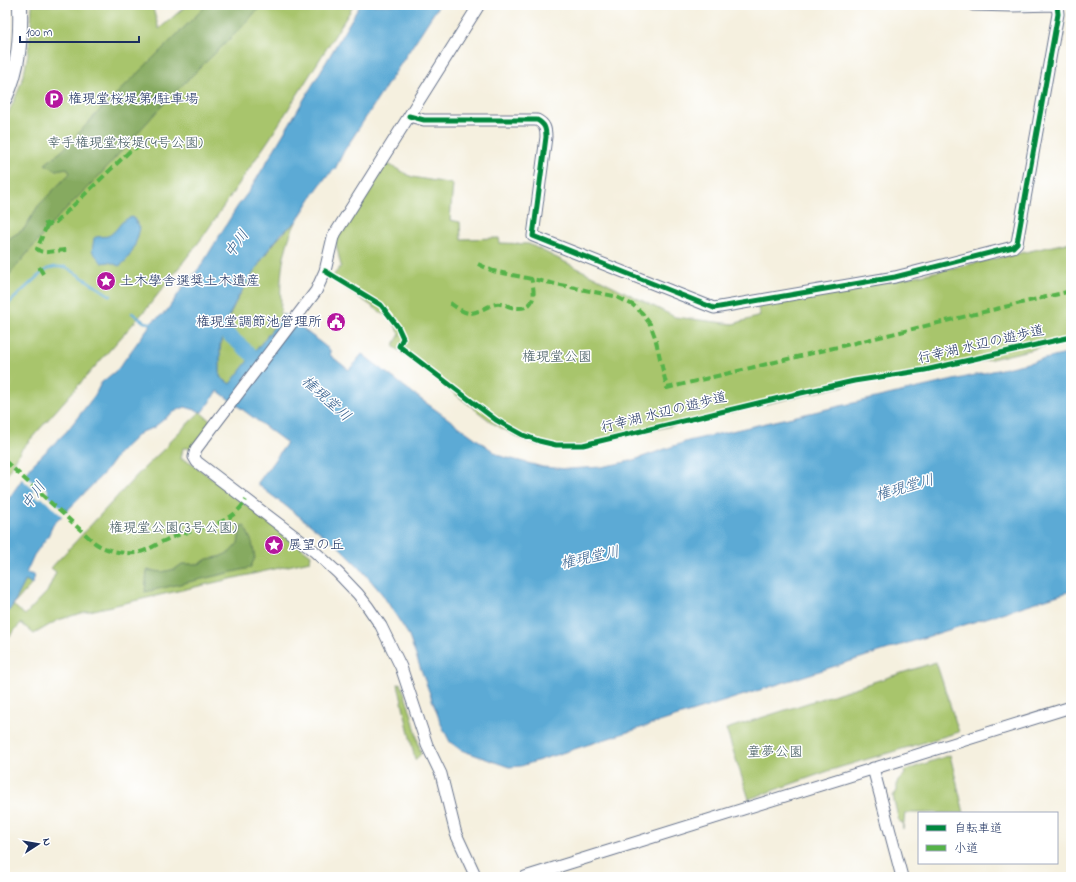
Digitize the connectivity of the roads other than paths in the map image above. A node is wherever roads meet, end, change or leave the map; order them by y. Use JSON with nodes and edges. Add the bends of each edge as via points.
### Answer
{"nodes":[{"id":1,"x":20,"y":5,"type":"edge"},
{"id":2,"x":479,"y":5,"type":"edge"},
{"id":3,"x":973,"y":5,"type":"edge"},
{"id":4,"x":5,"y":98,"type":"edge"},
{"id":5,"x":409,"y":116,"type":"junction"},
{"id":6,"x":1071,"y":707,"type":"edge"},
{"id":7,"x":873,"y":768,"type":"junction"},
{"id":8,"x":476,"y":877,"type":"edge"},
{"id":9,"x":525,"y":877,"type":"edge"},
{"id":10,"x":902,"y":877,"type":"edge"}],
"edges":[{"from":1,"to":4,"type":"main road","via":[[19,49]]},
{"from":2,"to":5,"type":"street"},
{"from":3,"to":5,"type":"street","via":[[1057,5],[1058,14],[1017,242],[1013,247],[895,277],[714,308],[533,236],[546,137],[546,128],[542,122],[424,120]]},
{"from":5,"to":8,"type":"street","via":[[333,237],[325,272],[316,291],[196,449],[194,457],[197,462],[314,551],[358,594],[381,626],[401,667],[427,745],[437,764],[456,834]]},
{"from":6,"to":7,"type":"street"},
{"from":7,"to":9,"type":"street"},
{"from":7,"to":10,"type":"street"}]}
